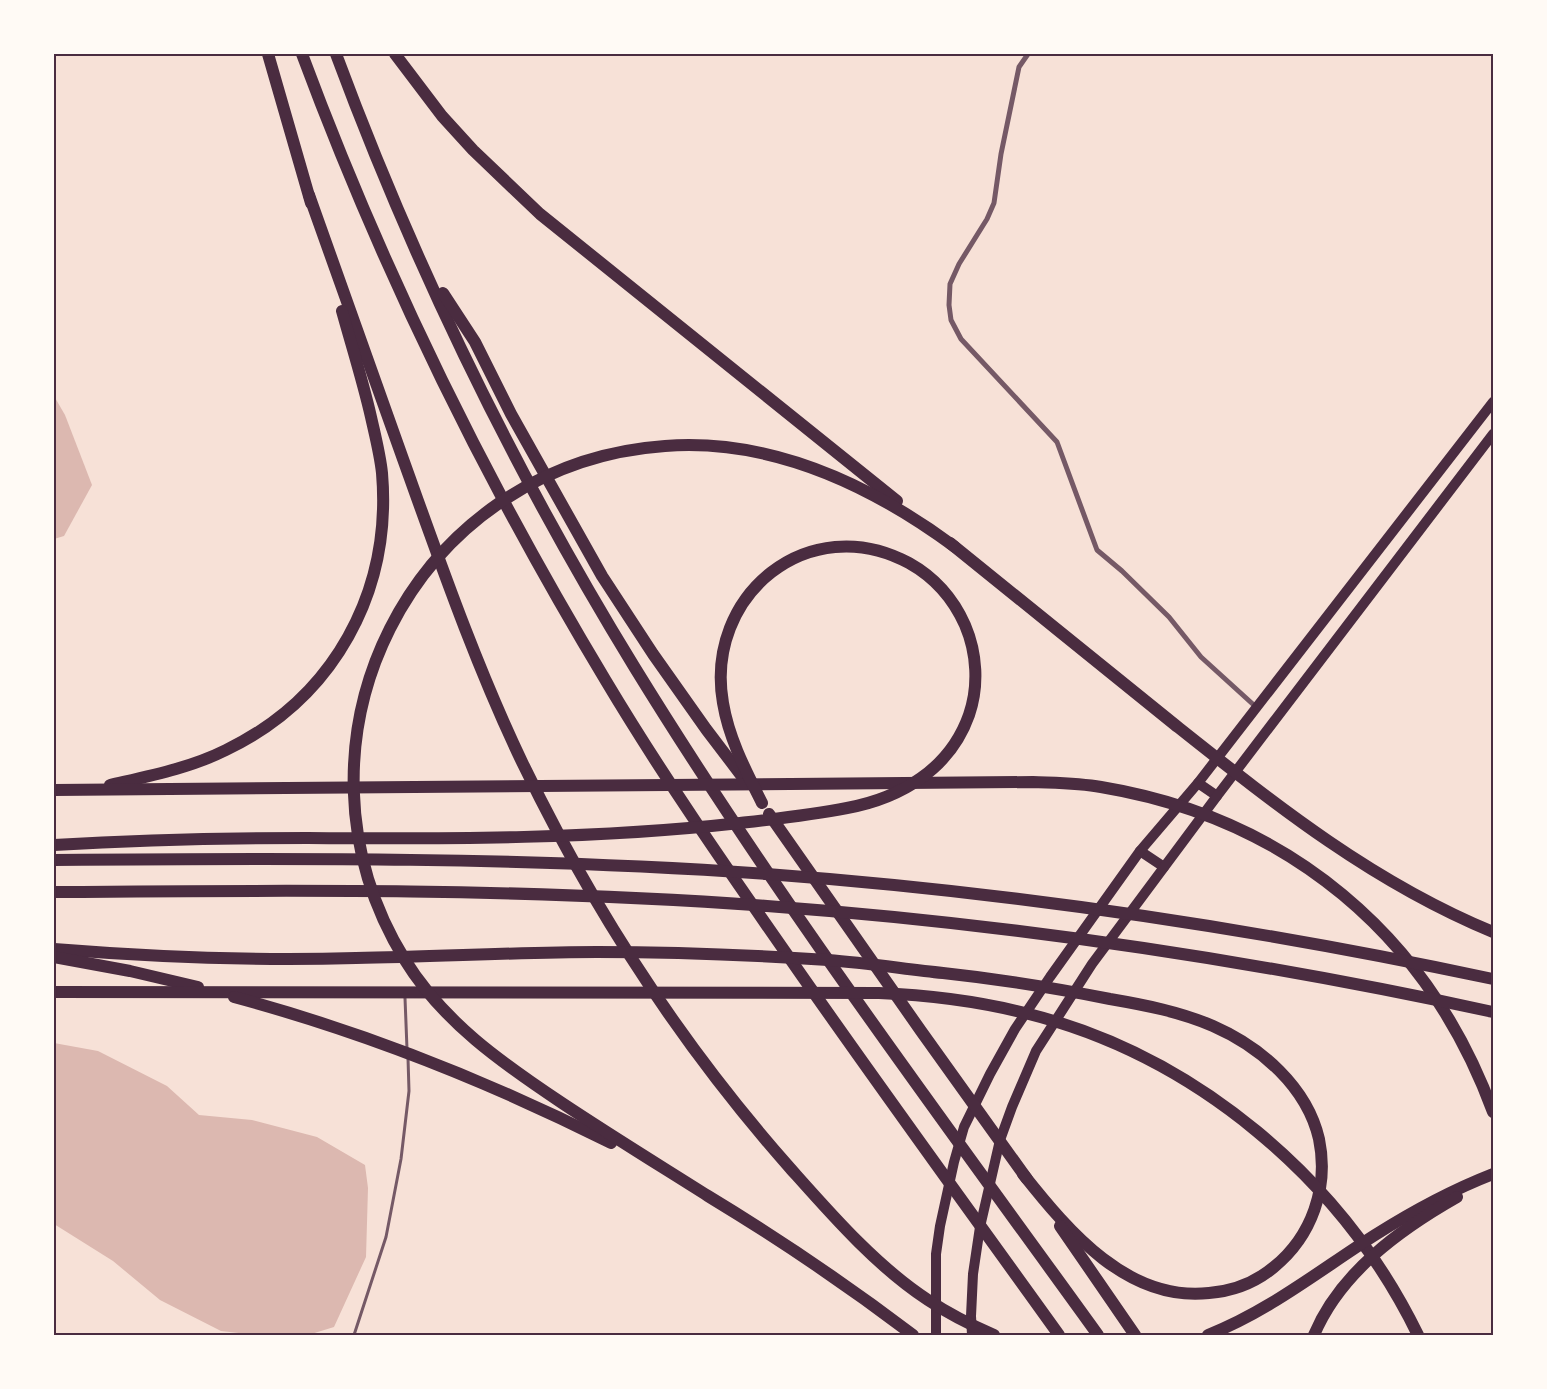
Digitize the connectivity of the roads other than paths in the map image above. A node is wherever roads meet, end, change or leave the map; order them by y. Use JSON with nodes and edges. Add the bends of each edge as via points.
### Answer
{"nodes":[{"id":1,"x":268,"y":54,"type":"edge"},
{"id":2,"x":302,"y":54,"type":"edge"},
{"id":3,"x":336,"y":54,"type":"edge"},
{"id":4,"x":395,"y":54,"type":"edge"},
{"id":5,"x":1028,"y":54,"type":"edge"},
{"id":6,"x":309,"y":195,"type":"junction"},
{"id":7,"x":418,"y":254,"type":"junction"},
{"id":8,"x":1493,"y":402,"type":"edge"},
{"id":9,"x":1493,"y":434,"type":"edge"},
{"id":10,"x":955,"y":548,"type":"junction"},
{"id":11,"x":1257,"y":708,"type":"junction"},
{"id":12,"x":1198,"y":783,"type":"junction"},
{"id":13,"x":54,"y":790,"type":"edge"},
{"id":14,"x":1216,"y":796,"type":"junction"},
{"id":15,"x":54,"y":797,"type":"edge"},
{"id":16,"x":762,"y":803,"type":"junction"},
{"id":17,"x":54,"y":845,"type":"edge"},
{"id":18,"x":1140,"y":851,"type":"junction"},
{"id":19,"x":54,"y":860,"type":"edge"},
{"id":20,"x":1164,"y":867,"type":"junction"},
{"id":21,"x":54,"y":892,"type":"edge"},
{"id":22,"x":1493,"y":932,"type":"edge"},
{"id":23,"x":54,"y":949,"type":"edge"},
{"id":24,"x":54,"y":957,"type":"edge"},
{"id":25,"x":1493,"y":979,"type":"edge"},
{"id":26,"x":54,"y":992,"type":"edge"},
{"id":27,"x":405,"y":998,"type":"dead end"},
{"id":28,"x":1493,"y":1012,"type":"edge"},
{"id":29,"x":1493,"y":1112,"type":"edge"},
{"id":30,"x":1493,"y":1174,"type":"edge"},
{"id":31,"x":1493,"y":1178,"type":"edge"},
{"id":32,"x":1044,"y":1202,"type":"junction"},
{"id":33,"x":754,"y":1224,"type":"junction"},
{"id":34,"x":354,"y":1335,"type":"edge"},
{"id":35,"x":913,"y":1335,"type":"edge"},
{"id":36,"x":936,"y":1335,"type":"edge"},
{"id":37,"x":972,"y":1335,"type":"edge"},
{"id":38,"x":994,"y":1335,"type":"edge"},
{"id":39,"x":1059,"y":1335,"type":"edge"},
{"id":40,"x":1098,"y":1335,"type":"edge"},
{"id":41,"x":1135,"y":1335,"type":"edge"},
{"id":42,"x":1208,"y":1335,"type":"edge"},
{"id":43,"x":1314,"y":1335,"type":"edge"},
{"id":44,"x":1418,"y":1335,"type":"edge"}],
"edges":[{"from":1,"to":6,"type":"highway"},
{"from":2,"to":39,"type":"highway","via":[[352,181],[428,352],[559,601],[616,698],[707,840]]},
{"from":3,"to":7,"type":"highway"},
{"from":4,"to":10,"type":"highway","via":[[442,116],[540,214]]},
{"from":5,"to":11,"type":"street","via":[[1019,67],[994,203],[950,284],[951,320],[961,339],[1056,442],[1097,550],[1169,617],[1200,657]]},
{"from":6,"to":15,"type":"highway","via":[[378,446],[383,520],[374,576],[360,615],[336,658],[304,696],[246,740],[201,761]]},
{"from":6,"to":38,"type":"highway","via":[[470,642],[523,764],[619,938],[694,1048],[776,1152],[820,1201],[899,1279],[964,1322]]},
{"from":7,"to":16,"type":"highway","via":[[475,342],[516,423],[602,576],[706,730]]},
{"from":7,"to":40,"type":"highway","via":[[537,496],[633,665],[734,822]]},
{"from":8,"to":11,"type":"main road"},
{"from":9,"to":14,"type":"main road"},
{"from":10,"to":22,"type":"highway","via":[[1283,810],[1399,886]]},
{"from":10,"to":33,"type":"highway","via":[[890,504],[836,477],[777,456],[722,446],[694,445],[611,454],[558,471],[509,497],[471,525],[444,550],[410,594],[395,618],[372,669],[354,750],[356,824],[370,888],[392,939],[417,979],[440,1008],[481,1046],[538,1087]]},
{"from":11,"to":12,"type":"main road"},
{"from":12,"to":14,"type":"main road"},
{"from":12,"to":18,"type":"main road"},
{"from":13,"to":29,"type":"highway","via":[[1033,782],[1132,792],[1196,810],[1256,837],[1313,871],[1364,913],[1409,961],[1448,1015],[1475,1067]]},
{"from":14,"to":20,"type":"main road"},
{"from":16,"to":17,"type":"highway","via":[[731,736],[723,704],[720,670],[725,638],[743,601],[772,571],[818,550],[867,548],[899,558],[928,576],[951,600],[967,629],[975,678],[972,702],[952,748],[936,767],[916,782],[879,800],[846,809],[773,819],[555,837],[208,839]]},
{"from":16,"to":32,"type":"highway"},
{"from":18,"to":20,"type":"main road"},
{"from":18,"to":36,"type":"main road","via":[[1028,1009],[964,1127],[946,1196],[936,1254]]},
{"from":19,"to":25,"type":"highway","via":[[442,860],[766,874],[972,893],[1197,923]]},
{"from":20,"to":37,"type":"main road","via":[[1092,964],[1036,1051],[1012,1107],[1000,1140],[980,1227],[973,1274]]},
{"from":21,"to":28,"type":"highway","via":[[215,890],[549,894],[764,906],[978,926],[1192,954]]},
{"from":23,"to":32,"type":"highway","via":[[274,959],[594,952],[704,954],[833,961],[992,978],[1163,1010],[1209,1024],[1269,1061],[1302,1098],[1316,1129],[1322,1161],[1319,1194],[1308,1226],[1289,1253],[1264,1274],[1234,1288],[1201,1294],[1168,1291],[1136,1280],[1082,1241]]},
{"from":24,"to":33,"type":"highway","via":[[195,987],[390,1046],[515,1097],[576,1126],[662,1170]]},
{"from":26,"to":44,"type":"highway","via":[[879,994],[953,999],[1026,1013],[1097,1036],[1164,1068],[1257,1131],[1312,1181],[1336,1209],[1381,1269]]},
{"from":27,"to":34,"type":"lane","via":[[409,1091],[401,1160],[386,1237]]},
{"from":30,"to":42,"type":"highway","via":[[1407,1216],[1274,1302]]},
{"from":31,"to":43,"type":"highway","via":[[1425,1217],[1370,1258],[1340,1291]]},
{"from":32,"to":41,"type":"highway"},
{"from":33,"to":35,"type":"highway"}]}
